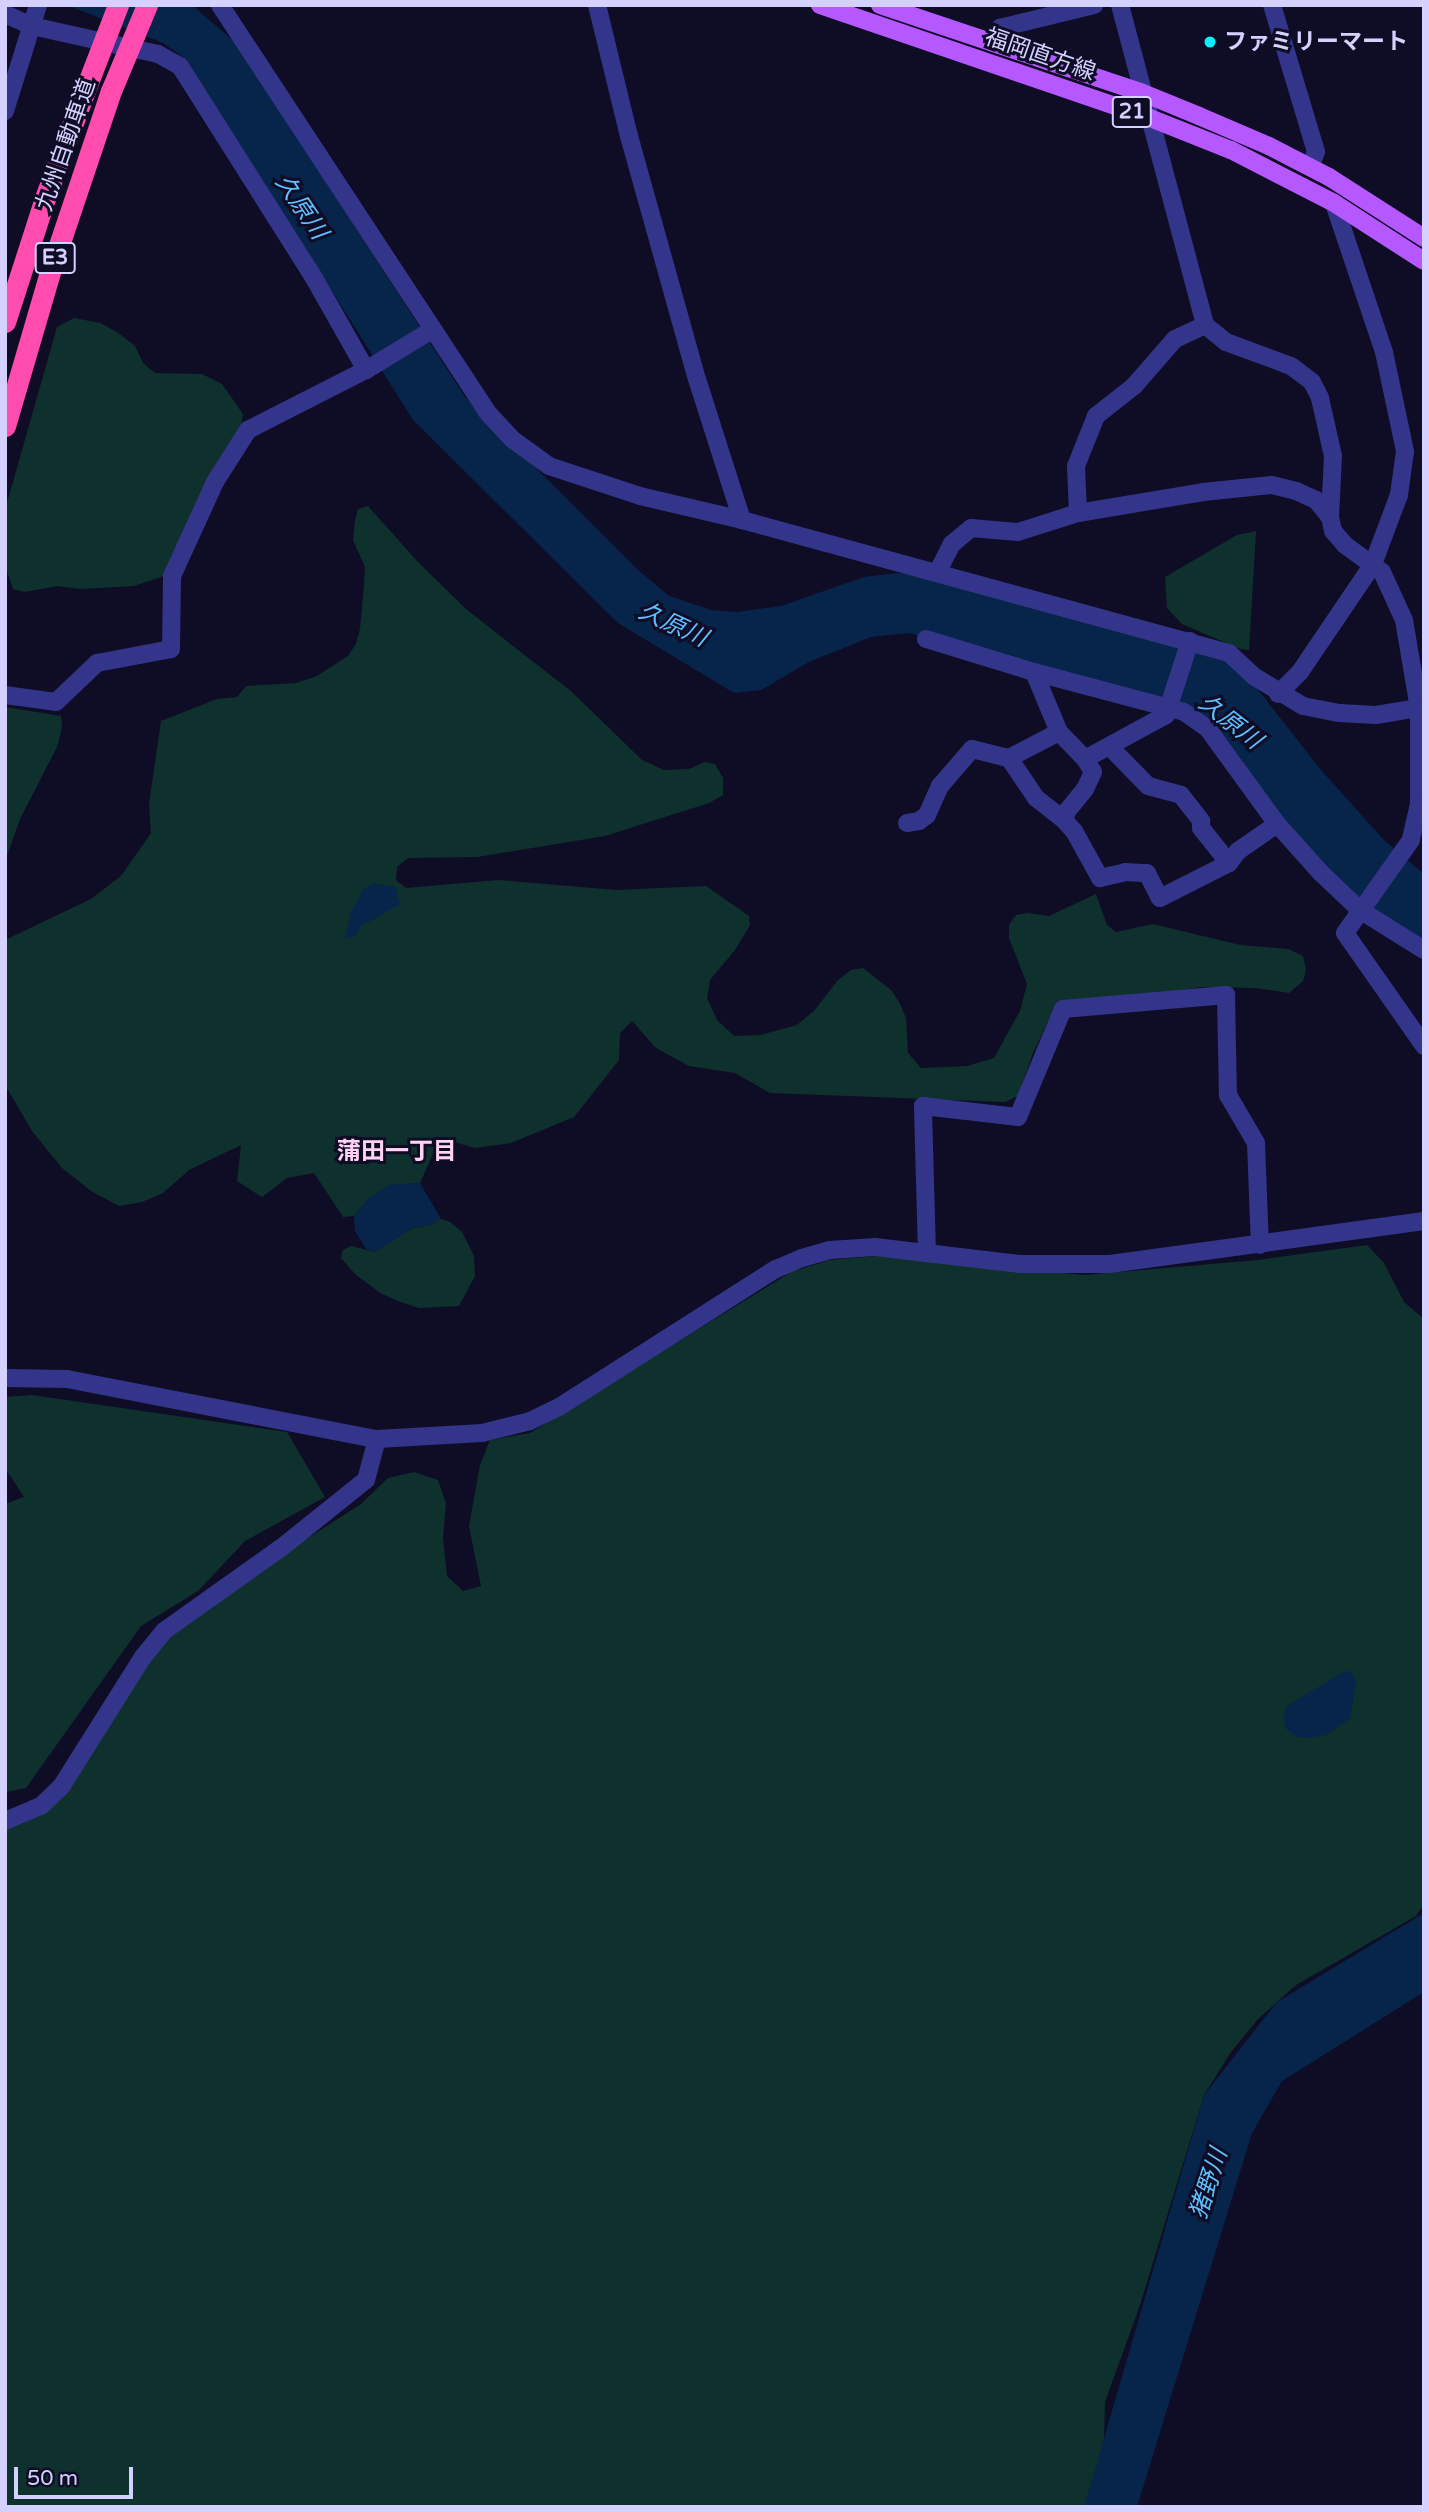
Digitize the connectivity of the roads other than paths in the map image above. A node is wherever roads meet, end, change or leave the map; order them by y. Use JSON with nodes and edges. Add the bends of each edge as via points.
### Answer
{"nodes":[{"id":1,"x":38,"y":5,"type":"edge"},
{"id":2,"x":118,"y":5,"type":"edge"},
{"id":3,"x":147,"y":5,"type":"edge"},
{"id":4,"x":220,"y":5,"type":"edge"},
{"id":5,"x":597,"y":5,"type":"edge"},
{"id":6,"x":821,"y":5,"type":"edge"},
{"id":7,"x":880,"y":5,"type":"edge"},
{"id":8,"x":1094,"y":5,"type":"edge"},
{"id":9,"x":1120,"y":5,"type":"edge"},
{"id":10,"x":1272,"y":5,"type":"edge"},
{"id":11,"x":5,"y":14,"type":"edge"},
{"id":12,"x":32,"y":26,"type":"junction"},
{"id":13,"x":993,"y":43,"type":"junction"},
{"id":14,"x":1143,"y":93,"type":"junction"},
{"id":15,"x":6,"y":109,"type":"edge"},
{"id":16,"x":1150,"y":118,"type":"junction"},
{"id":17,"x":1310,"y":167,"type":"junction"},
{"id":18,"x":1334,"y":203,"type":"junction"},
{"id":19,"x":1424,"y":238,"type":"edge"},
{"id":20,"x":1424,"y":261,"type":"edge"},
{"id":21,"x":5,"y":322,"type":"edge"},
{"id":22,"x":1205,"y":325,"type":"junction"},
{"id":23,"x":427,"y":333,"type":"junction"},
{"id":24,"x":366,"y":370,"type":"junction"},
{"id":25,"x":5,"y":426,"type":"edge"},
{"id":26,"x":1078,"y":513,"type":"junction"},
{"id":27,"x":1330,"y":517,"type":"junction"},
{"id":28,"x":742,"y":520,"type":"junction"},
{"id":29,"x":1373,"y":564,"type":"junction"},
{"id":30,"x":937,"y":573,"type":"junction"},
{"id":31,"x":926,"y":639,"type":"dead end"},
{"id":32,"x":1190,"y":641,"type":"junction"},
{"id":33,"x":1034,"y":673,"type":"junction"},
{"id":34,"x":1278,"y":694,"type":"junction"},
{"id":35,"x":5,"y":695,"type":"edge"},
{"id":36,"x":1168,"y":708,"type":"junction"},
{"id":37,"x":1421,"y":708,"type":"edge"},
{"id":38,"x":1059,"y":732,"type":"junction"},
{"id":39,"x":1110,"y":747,"type":"junction"},
{"id":40,"x":1009,"y":758,"type":"junction"},
{"id":41,"x":1085,"y":759,"type":"junction"},
{"id":42,"x":1064,"y":820,"type":"junction"},
{"id":43,"x":907,"y":823,"type":"dead end"},
{"id":44,"x":1277,"y":824,"type":"junction"},
{"id":45,"x":1230,"y":863,"type":"junction"},
{"id":46,"x":1360,"y":910,"type":"junction"},
{"id":47,"x":1424,"y":950,"type":"edge"},
{"id":48,"x":1424,"y":1046,"type":"edge"},
{"id":49,"x":1424,"y":1221,"type":"edge"},
{"id":50,"x":1260,"y":1245,"type":"junction"},
{"id":51,"x":927,"y":1253,"type":"junction"},
{"id":52,"x":5,"y":1378,"type":"edge"},
{"id":53,"x":377,"y":1439,"type":"junction"},
{"id":54,"x":5,"y":1821,"type":"edge"}],
"edges":[{"from":1,"to":12,"type":"street"},
{"from":2,"to":21,"type":"highway","name":"九州自動車道","number":"E3","bridge":true,"via":[[45,198]]},
{"from":3,"to":25,"type":"highway","name":"九州自動車道","number":"E3","bridge":true,"via":[[111,91]]},
{"from":4,"to":23,"type":"street"},
{"from":5,"to":28,"type":"street","via":[[697,379]]},
{"from":6,"to":16,"type":"main road","name":"福岡直方線","number":"21"},
{"from":7,"to":13,"type":"main road","name":"福岡直方線","number":"21"},
{"from":8,"to":13,"type":"street","via":[[1000,28]]},
{"from":9,"to":14,"type":"street"},
{"from":10,"to":17,"type":"street","via":[[1316,152]]},
{"from":11,"to":12,"type":"street"},
{"from":12,"to":15,"type":"street"},
{"from":12,"to":24,"type":"street","via":[[158,54],[180,66],[314,278]]},
{"from":13,"to":14,"type":"main road","name":"福岡直方線","number":"21"},
{"from":14,"to":16,"type":"street"},
{"from":14,"to":17,"type":"main road","name":"福岡直方線","number":"21"},
{"from":16,"to":18,"type":"main road","name":"福岡直方線","number":"21","via":[[1231,150]]},
{"from":16,"to":22,"type":"street"},
{"from":17,"to":19,"type":"main road","name":"福岡直方線","number":"21"},
{"from":18,"to":20,"type":"main road","name":"福岡直方線","number":"21"},
{"from":18,"to":29,"type":"street","via":[[1384,352],[1405,451],[1399,495]]},
{"from":22,"to":26,"type":"street","via":[[1175,339],[1133,386],[1096,416],[1076,466]]},
{"from":22,"to":27,"type":"street","via":[[1226,342],[1291,366],[1312,382],[1333,456]]},
{"from":23,"to":24,"type":"street"},
{"from":23,"to":28,"type":"street","via":[[487,412],[512,439],[549,466],[651,499]]},
{"from":24,"to":35,"type":"street","via":[[276,413],[248,430],[236,446],[172,576],[171,649],[97,663],[56,702]]},
{"from":26,"to":27,"type":"street","via":[[1272,485],[1316,500]]},
{"from":26,"to":30,"type":"street","via":[[1018,532],[971,528],[952,544]]},
{"from":27,"to":29,"type":"street","via":[[1333,531],[1345,545]]},
{"from":28,"to":30,"type":"street"},
{"from":29,"to":34,"type":"street","via":[[1300,672]]},
{"from":29,"to":37,"type":"street","via":[[1382,572],[1404,620]]},
{"from":30,"to":32,"type":"street"},
{"from":31,"to":33,"type":"street"},
{"from":32,"to":34,"type":"street","via":[[1228,653]]},
{"from":32,"to":36,"type":"street"},
{"from":33,"to":36,"type":"street"},
{"from":33,"to":38,"type":"street"},
{"from":34,"to":37,"type":"street","via":[[1303,706],[1339,713],[1376,715]]},
{"from":36,"to":39,"type":"street","via":[[1166,715]]},
{"from":36,"to":44,"type":"street","via":[[1184,712],[1208,729]]},
{"from":37,"to":46,"type":"street","via":[[1419,804],[1411,840]]},
{"from":38,"to":40,"type":"street"},
{"from":38,"to":41,"type":"street"},
{"from":39,"to":41,"type":"street"},
{"from":39,"to":45,"type":"street","via":[[1148,786],[1181,796]]},
{"from":40,"to":42,"type":"street","via":[[1036,799]]},
{"from":40,"to":43,"type":"street","via":[[972,750],[940,786],[927,815]]},
{"from":41,"to":42,"type":"street","via":[[1093,772]]},
{"from":42,"to":45,"type":"street","via":[[1100,878],[1147,873],[1160,898]]},
{"from":44,"to":45,"type":"street","via":[[1238,851]]},
{"from":44,"to":46,"type":"street"},
{"from":46,"to":47,"type":"street"},
{"from":46,"to":48,"type":"street","via":[[1345,933]]},
{"from":49,"to":50,"type":"street"},
{"from":50,"to":51,"type":"street","via":[[1110,1264],[1020,1264]]},
{"from":50,"to":51,"type":"street","via":[[1256,1143],[1228,1094],[1226,995],[1063,1009],[1018,1117],[922,1106]]},
{"from":51,"to":53,"type":"street","via":[[875,1247],[831,1250],[802,1258],[776,1269],[530,1421],[482,1433]]},
{"from":52,"to":53,"type":"street","via":[[67,1379]]},
{"from":53,"to":54,"type":"street","via":[[366,1480],[164,1631],[61,1787],[41,1807]]}]}
